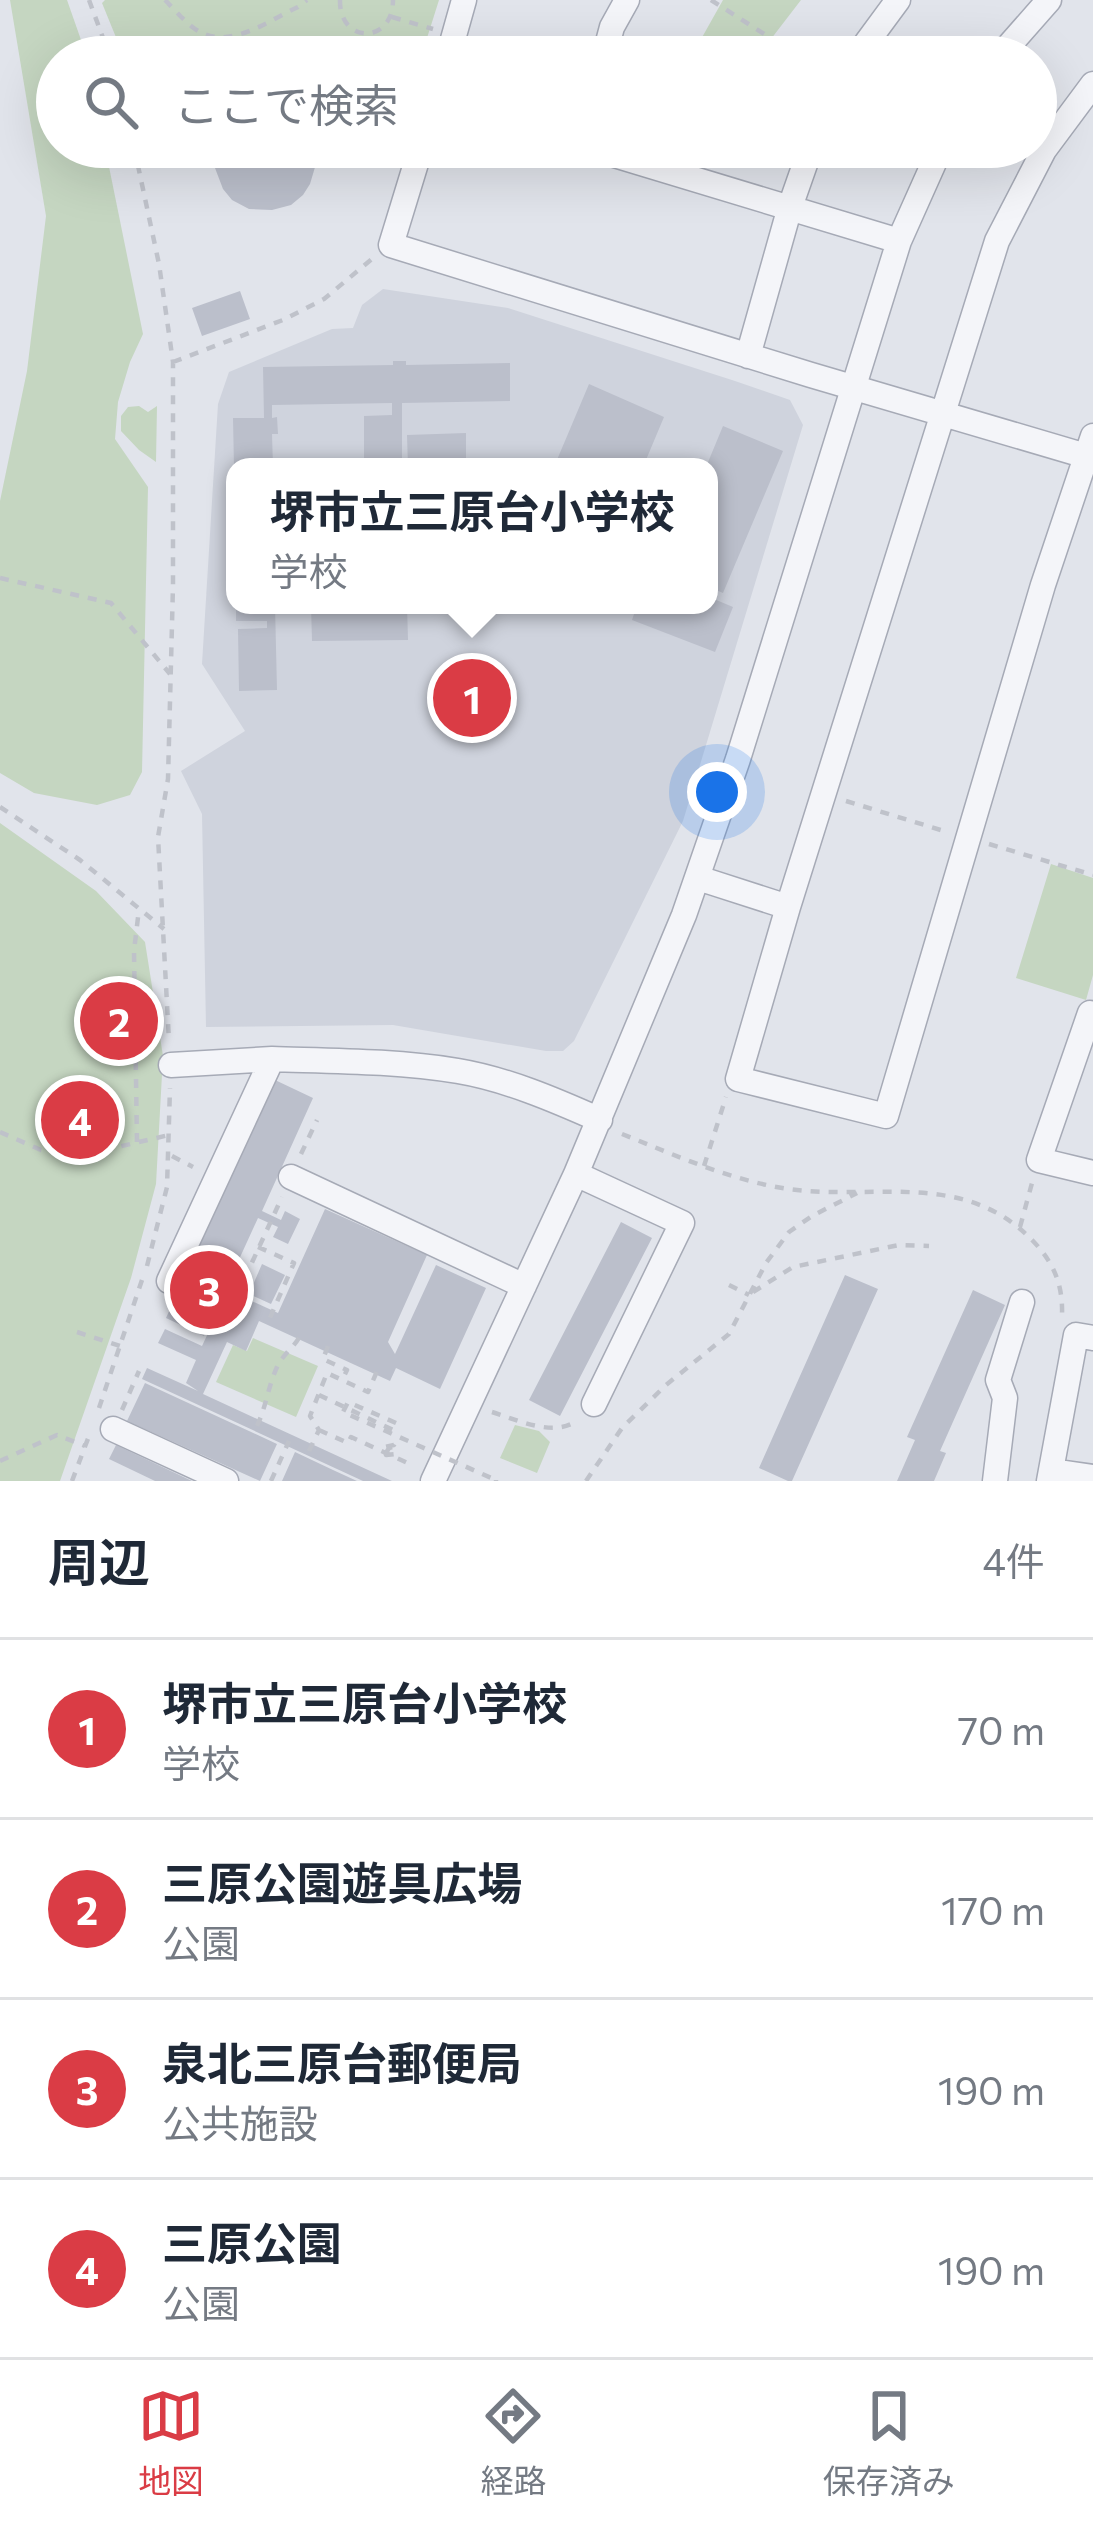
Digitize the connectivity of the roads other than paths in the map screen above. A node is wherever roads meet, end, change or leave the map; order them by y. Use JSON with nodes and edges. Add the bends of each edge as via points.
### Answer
{"nodes":[{"id":1,"x":464,"y":0,"type":"edge"},
{"id":2,"x":627,"y":0,"type":"edge"},
{"id":3,"x":898,"y":0,"type":"edge"},
{"id":4,"x":1049,"y":0,"type":"edge"},
{"id":5,"x":454,"y":36,"type":"edge"},
{"id":6,"x":610,"y":36,"type":"edge"},
{"id":7,"x":871,"y":36,"type":"edge"},
{"id":8,"x":1017,"y":36,"type":"edge"},
{"id":9,"x":1093,"y":84,"type":"edge"},
{"id":10,"x":1057,"y":134,"type":"edge"},
{"id":11,"x":415,"y":168,"type":"edge"},
{"id":12,"x":659,"y":168,"type":"edge"},
{"id":13,"x":804,"y":168,"type":"edge"},
{"id":14,"x":931,"y":168,"type":"edge"},
{"id":15,"x":1036,"y":168,"type":"edge"},
{"id":16,"x":790,"y":207,"type":"junction"},
{"id":17,"x":898,"y":241,"type":"junction"},
{"id":18,"x":748,"y":356,"type":"junction"},
{"id":19,"x":851,"y":387,"type":"junction"},
{"id":20,"x":943,"y":412,"type":"junction"},
{"id":21,"x":1091,"y":450,"type":"edge"},
{"id":22,"x":698,"y":878,"type":"junction"},
{"id":23,"x":788,"y":907,"type":"junction"},
{"id":24,"x":1093,"y":1014,"type":"edge"},
{"id":25,"x":272,"y":1059,"type":"junction"},
{"id":26,"x":171,"y":1064,"type":"road end"},
{"id":27,"x":609,"y":1126,"type":"junction"},
{"id":28,"x":1093,"y":1173,"type":"edge"},
{"id":29,"x":576,"y":1174,"type":"junction"},
{"id":30,"x":291,"y":1177,"type":"road end"},
{"id":31,"x":170,"y":1281,"type":"dead end"},
{"id":32,"x":524,"y":1286,"type":"junction"},
{"id":33,"x":1022,"y":1302,"type":"dead end"},
{"id":34,"x":1093,"y":1338,"type":"edge"},
{"id":35,"x":594,"y":1404,"type":"road end"},
{"id":36,"x":113,"y":1429,"type":"dead end"},
{"id":37,"x":1050,"y":1476,"type":"edge"},
{"id":38,"x":1093,"y":1477,"type":"edge"},
{"id":39,"x":226,"y":1481,"type":"edge"},
{"id":40,"x":433,"y":1481,"type":"edge"},
{"id":41,"x":995,"y":1481,"type":"edge"}],
"edges":[{"from":1,"to":5,"type":"street"},
{"from":2,"to":6,"type":"street"},
{"from":3,"to":7,"type":"street"},
{"from":4,"to":8,"type":"street"},
{"from":9,"to":10,"type":"street"},
{"from":11,"to":18,"type":"street","via":[[392,245]]},
{"from":12,"to":16,"type":"street"},
{"from":13,"to":16,"type":"street"},
{"from":14,"to":17,"type":"street"},
{"from":15,"to":20,"type":"street","via":[[997,241]]},
{"from":16,"to":17,"type":"street"},
{"from":16,"to":18,"type":"street"},
{"from":17,"to":19,"type":"street"},
{"from":18,"to":19,"type":"street"},
{"from":19,"to":20,"type":"street"},
{"from":19,"to":22,"type":"street"},
{"from":20,"to":21,"type":"street"},
{"from":20,"to":23,"type":"street"},
{"from":21,"to":23,"type":"street","via":[[1043,585],[886,1116],[739,1077]]},
{"from":22,"to":23,"type":"street"},
{"from":22,"to":27,"type":"street"},
{"from":24,"to":28,"type":"street","via":[[1039,1160]]},
{"from":25,"to":26,"type":"street"},
{"from":25,"to":27,"type":"street","via":[[461,1072]]},
{"from":25,"to":31,"type":"street"},
{"from":27,"to":29,"type":"street"},
{"from":29,"to":32,"type":"street"},
{"from":29,"to":35,"type":"street","via":[[682,1222]]},
{"from":30,"to":32,"type":"street"},
{"from":32,"to":40,"type":"street"},
{"from":33,"to":41,"type":"street","via":[[998,1380],[1005,1398]]},
{"from":34,"to":37,"type":"street","via":[[1076,1336]]},
{"from":36,"to":39,"type":"street"},
{"from":37,"to":38,"type":"street"}]}
